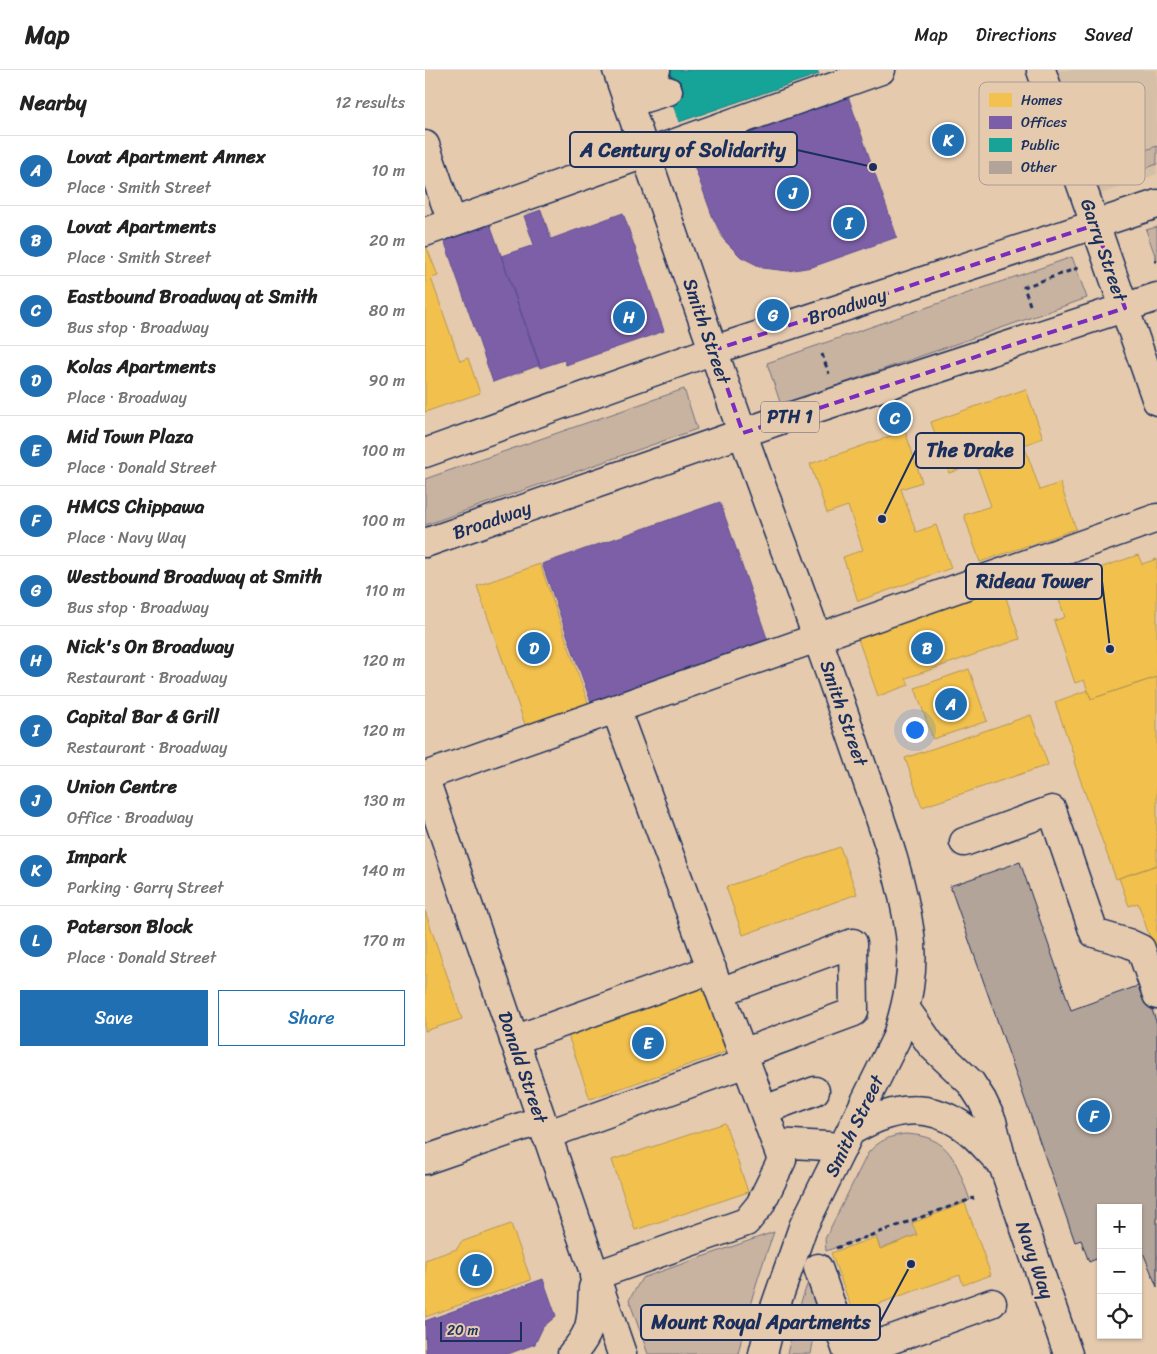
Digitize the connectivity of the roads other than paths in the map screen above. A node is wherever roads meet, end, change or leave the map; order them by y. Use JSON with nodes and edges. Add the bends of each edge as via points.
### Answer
{"nodes":[{"id":1,"x":881,"y":70,"type":"edge"},
{"id":2,"x":1041,"y":70,"type":"edge"},
{"id":3,"x":832,"y":78,"type":"edge"},
{"id":4,"x":662,"y":80,"type":"edge"},
{"id":5,"x":1045,"y":82,"type":"edge"},
{"id":6,"x":622,"y":85,"type":"edge"},
{"id":7,"x":425,"y":145,"type":"edge"},
{"id":8,"x":645,"y":153,"type":"junction"},
{"id":9,"x":1081,"y":185,"type":"edge"},
{"id":10,"x":1157,"y":204,"type":"edge"},
{"id":11,"x":452,"y":222,"type":"junction"},
{"id":12,"x":1095,"y":225,"type":"junction"},
{"id":13,"x":425,"y":232,"type":"edge"},
{"id":14,"x":1157,"y":297,"type":"edge"},
{"id":15,"x":1125,"y":308,"type":"junction"},
{"id":16,"x":714,"y":350,"type":"junction"},
{"id":17,"x":1155,"y":393,"type":"edge"},
{"id":18,"x":743,"y":433,"type":"junction"},
{"id":19,"x":425,"y":452,"type":"edge"},
{"id":20,"x":1157,"y":518,"type":"edge"},
{"id":21,"x":425,"y":543,"type":"edge"},
{"id":22,"x":818,"y":637,"type":"junction"},
{"id":23,"x":616,"y":710,"type":"junction"},
{"id":24,"x":425,"y":778,"type":"edge"},
{"id":25,"x":964,"y":842,"type":"dead end"},
{"id":26,"x":716,"y":981,"type":"junction"},
{"id":27,"x":1157,"y":995,"type":"edge"},
{"id":28,"x":906,"y":1009,"type":"junction"},
{"id":29,"x":513,"y":1040,"type":"junction"},
{"id":30,"x":745,"y":1058,"type":"junction"},
{"id":31,"x":815,"y":1091,"type":"dead end"},
{"id":32,"x":764,"y":1110,"type":"junction"},
{"id":33,"x":543,"y":1127,"type":"junction"},
{"id":34,"x":847,"y":1139,"type":"junction"},
{"id":35,"x":776,"y":1143,"type":"junction"},
{"id":36,"x":425,"y":1160,"type":"edge"},
{"id":37,"x":1003,"y":1165,"type":"junction"},
{"id":38,"x":826,"y":1258,"type":"road end"},
{"id":39,"x":594,"y":1276,"type":"junction"},
{"id":40,"x":993,"y":1303,"type":"dead end"},
{"id":41,"x":572,"y":1354,"type":"edge"},
{"id":42,"x":621,"y":1354,"type":"edge"},
{"id":43,"x":763,"y":1354,"type":"edge"},
{"id":44,"x":849,"y":1354,"type":"edge"},
{"id":45,"x":1068,"y":1354,"type":"edge"}],
"edges":[{"from":1,"to":3,"type":"main road"},
{"from":2,"to":5,"type":"main road","name":"Garry Street"},
{"from":3,"to":8,"type":"main road"},
{"from":4,"to":6,"type":"main road"},
{"from":6,"to":8,"type":"main road","name":"Smith Street"},
{"from":7,"to":11,"type":"main road"},
{"from":8,"to":11,"type":"main road"},
{"from":8,"to":16,"type":"main road","name":"Smith Street"},
{"from":9,"to":12,"type":"main road","name":"Garry Street"},
{"from":10,"to":12,"type":"main road","name":"Broadway"},
{"from":11,"to":13,"type":"main road"},
{"from":12,"to":15,"type":"main road","name":"Garry Street"},
{"from":12,"to":16,"type":"main road","name":"Broadway"},
{"from":14,"to":15,"type":"main road","name":"Broadway","number":"PTH 1"},
{"from":15,"to":17,"type":"main road","name":"Garry Street"},
{"from":15,"to":18,"type":"main road","name":"Broadway","number":"PTH 1"},
{"from":16,"to":18,"type":"main road","name":"Smith Street"},
{"from":16,"to":19,"type":"main road","name":"Broadway"},
{"from":18,"to":21,"type":"main road","name":"Broadway","number":"PTH 1"},
{"from":18,"to":22,"type":"main road","name":"Smith Street"},
{"from":20,"to":22,"type":"main road"},
{"from":22,"to":23,"type":"main road"},
{"from":22,"to":28,"type":"main road","name":"Smith Street","via":[[906,907],[911,966]]},
{"from":23,"to":24,"type":"main road","via":[[570,734],[502,749]]},
{"from":23,"to":26,"type":"main road"},
{"from":24,"to":29,"type":"main road","name":"Donald Street"},
{"from":25,"to":27,"type":"main road","via":[[1052,810],[1094,933],[1141,949]]},
{"from":26,"to":29,"type":"main road"},
{"from":26,"to":30,"type":"main road"},
{"from":26,"to":30,"type":"main road","via":[[853,943],[854,1012]]},
{"from":28,"to":34,"type":"main road","name":"Smith Street","via":[[889,1054]]},
{"from":28,"to":37,"type":"main road","name":"Navy Way","via":[[931,1045],[971,1083],[982,1100],[992,1121]]},
{"from":29,"to":33,"type":"main road","name":"Donald Street"},
{"from":30,"to":32,"type":"main road"},
{"from":30,"to":33,"type":"main road"},
{"from":31,"to":32,"type":"main road"},
{"from":32,"to":35,"type":"main road"},
{"from":33,"to":36,"type":"main road"},
{"from":33,"to":39,"type":"main road","name":"Donald Street"},
{"from":34,"to":35,"type":"main road"},
{"from":34,"to":37,"type":"main road","via":[[873,1118],[905,1110],[922,1110],[961,1125]]},
{"from":34,"to":43,"type":"main road","name":"Smith Street","via":[[803,1227],[774,1310]]},
{"from":35,"to":39,"type":"main road","via":[[782,1160],[760,1205],[746,1222]]},
{"from":37,"to":45,"type":"main road","name":"Navy Way"},
{"from":38,"to":44,"type":"main road"},
{"from":39,"to":41,"type":"main road","via":[[588,1334]]},
{"from":39,"to":42,"type":"main road","name":"Donald Street"},
{"from":40,"to":44,"type":"main road"}]}
